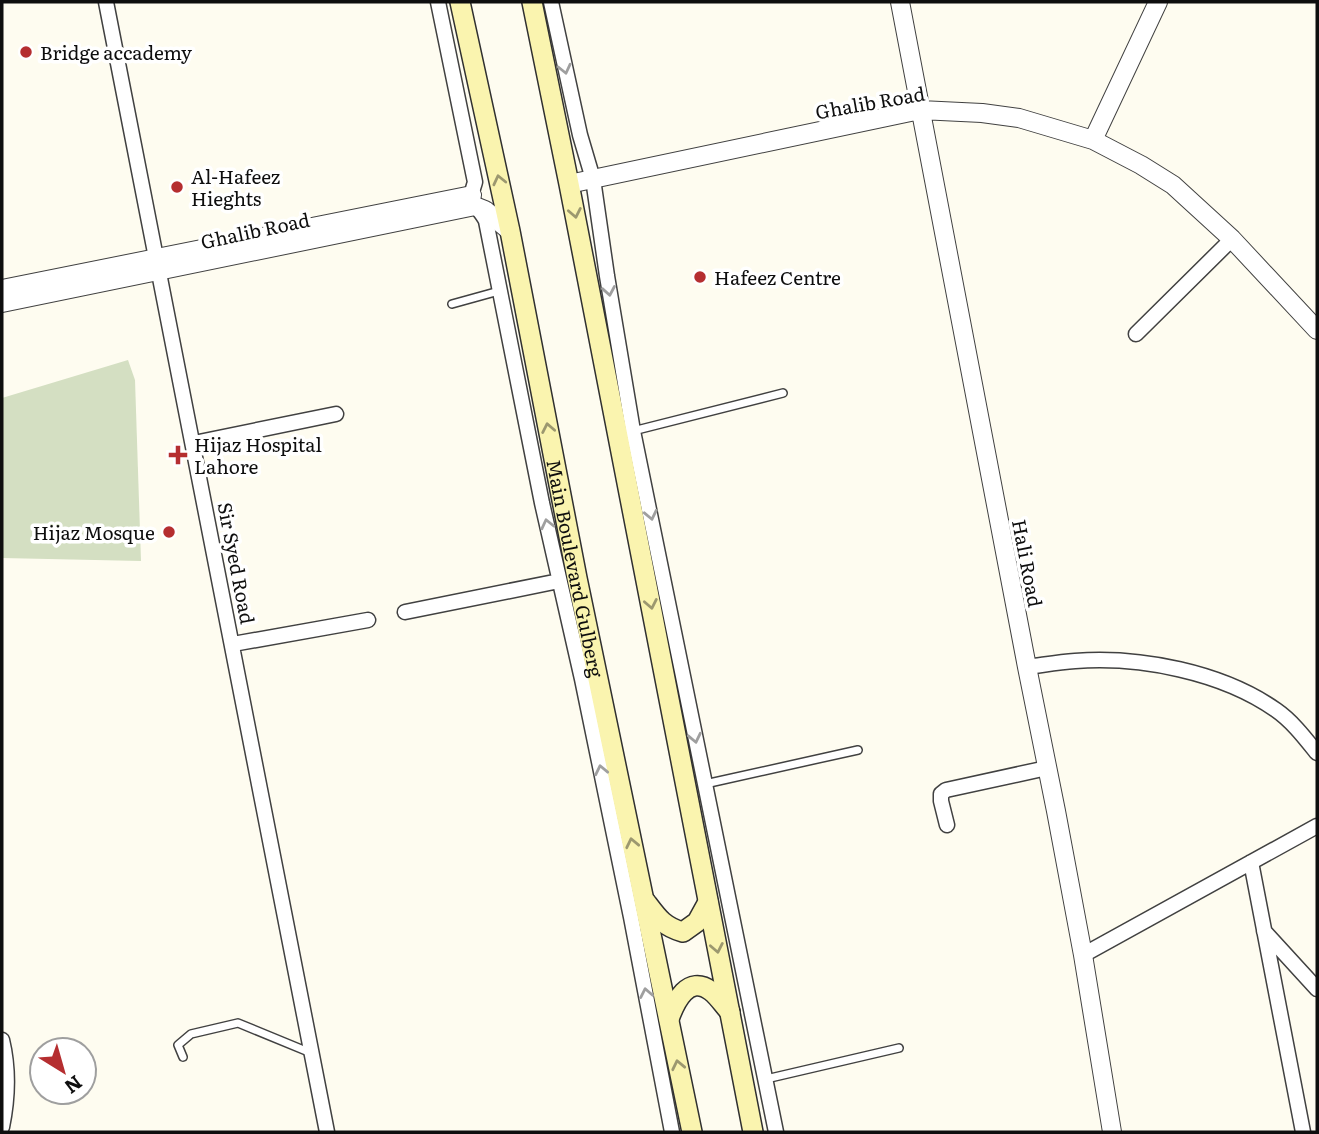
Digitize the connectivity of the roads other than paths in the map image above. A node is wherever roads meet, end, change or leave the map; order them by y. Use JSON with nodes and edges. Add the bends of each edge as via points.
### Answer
{"nodes":[{"id":1,"x":106,"y":2,"type":"edge"},
{"id":2,"x":438,"y":2,"type":"edge"},
{"id":3,"x":460,"y":2,"type":"edge"},
{"id":4,"x":532,"y":2,"type":"edge"},
{"id":5,"x":551,"y":2,"type":"edge"},
{"id":6,"x":900,"y":2,"type":"edge"},
{"id":7,"x":1158,"y":2,"type":"edge"},
{"id":8,"x":920,"y":110,"type":"junction"},
{"id":9,"x":1093,"y":140,"type":"junction"},
{"id":10,"x":593,"y":179,"type":"junction"},
{"id":11,"x":569,"y":184,"type":"junction"},
{"id":12,"x":474,"y":200,"type":"junction"},
{"id":13,"x":510,"y":231,"type":"junction"},
{"id":14,"x":1232,"y":239,"type":"junction"},
{"id":15,"x":158,"y":265,"type":"junction"},
{"id":16,"x":2,"y":289,"type":"edge"},
{"id":17,"x":500,"y":291,"type":"junction"},
{"id":18,"x":2,"y":303,"type":"edge"},
{"id":19,"x":452,"y":304,"type":"dead end"},
{"id":20,"x":1317,"y":330,"type":"edge"},
{"id":21,"x":1136,"y":334,"type":"dead end"},
{"id":22,"x":783,"y":393,"type":"dead end"},
{"id":23,"x":336,"y":414,"type":"dead end"},
{"id":24,"x":633,"y":431,"type":"junction"},
{"id":25,"x":194,"y":443,"type":"junction"},
{"id":26,"x":559,"y":581,"type":"junction"},
{"id":27,"x":405,"y":612,"type":"dead end"},
{"id":28,"x":368,"y":620,"type":"dead end"},
{"id":29,"x":233,"y":644,"type":"junction"},
{"id":30,"x":1027,"y":667,"type":"junction"},
{"id":31,"x":858,"y":750,"type":"dead end"},
{"id":32,"x":1317,"y":753,"type":"edge"},
{"id":33,"x":1047,"y":768,"type":"junction"},
{"id":34,"x":705,"y":784,"type":"junction"},
{"id":35,"x":947,"y":825,"type":"dead end"},
{"id":36,"x":1317,"y":826,"type":"edge"},
{"id":37,"x":1251,"y":862,"type":"junction"},
{"id":38,"x":644,"y":900,"type":"junction"},
{"id":39,"x":708,"y":902,"type":"junction"},
{"id":40,"x":1264,"y":931,"type":"junction"},
{"id":41,"x":1083,"y":955,"type":"junction"},
{"id":42,"x":1317,"y":989,"type":"edge"},
{"id":43,"x":730,"y":1012,"type":"junction"},
{"id":44,"x":668,"y":1019,"type":"junction"},
{"id":45,"x":2,"y":1040,"type":"edge"},
{"id":46,"x":899,"y":1048,"type":"dead end"},
{"id":47,"x":312,"y":1054,"type":"junction"},
{"id":48,"x":183,"y":1057,"type":"dead end"},
{"id":49,"x":766,"y":1079,"type":"junction"},
{"id":50,"x":2,"y":1127,"type":"edge"},
{"id":51,"x":327,"y":1132,"type":"edge"},
{"id":52,"x":672,"y":1132,"type":"edge"},
{"id":53,"x":692,"y":1132,"type":"edge"},
{"id":54,"x":753,"y":1132,"type":"edge"},
{"id":55,"x":776,"y":1132,"type":"edge"},
{"id":56,"x":1112,"y":1132,"type":"edge"},
{"id":57,"x":1303,"y":1132,"type":"edge"}],
"edges":[{"from":1,"to":15,"type":"street","name":"Sir Syed Road"},
{"from":2,"to":12,"type":"street","via":[[475,182]]},
{"from":13,"to":3,"type":"main road","name":"Main Boulevard Gulberg","one_way":true},
{"from":4,"to":11,"type":"main road"},
{"from":5,"to":10,"type":"street","one_way":true},
{"from":6,"to":8,"type":"street","name":"Hali Road"},
{"from":7,"to":9,"type":"street"},
{"from":8,"to":9,"type":"street","name":"Ghalib Road","via":[[1019,118]]},
{"from":8,"to":10,"type":"street","name":"Ghalib Road"},
{"from":8,"to":30,"type":"street","name":"Hali Road"},
{"from":9,"to":14,"type":"street","name":"Ghalib Road","via":[[1173,185]]},
{"from":10,"to":11,"type":"street","name":"Ghalib Road"},
{"from":10,"to":24,"type":"street","one_way":true},
{"from":11,"to":39,"type":"main road","one_way":true},
{"from":12,"to":13,"type":"street"},
{"from":12,"to":15,"type":"street","name":"Ghalib Road"},
{"from":12,"to":17,"type":"street","via":[[486,221]]},
{"from":38,"to":13,"type":"main road","name":"Main Boulevard Gulberg","one_way":true},
{"from":14,"to":20,"type":"street","name":"Ghalib Road"},
{"from":14,"to":21,"type":"street"},
{"from":15,"to":16,"type":"street","name":"Ghalib Road"},
{"from":15,"to":18,"type":"street","name":"Ghalib Road"},
{"from":15,"to":25,"type":"street","name":"Sir Syed Road"},
{"from":17,"to":19,"type":"lane"},
{"from":26,"to":17,"type":"street","one_way":true},
{"from":22,"to":24,"type":"lane"},
{"from":23,"to":25,"type":"street"},
{"from":24,"to":34,"type":"street","one_way":true},
{"from":25,"to":29,"type":"street","name":"Sir Syed Road"},
{"from":26,"to":27,"type":"street"},
{"from":52,"to":26,"type":"street","one_way":true,"via":[[629,904]]},
{"from":28,"to":29,"type":"street"},
{"from":29,"to":47,"type":"street","name":"Sir Syed Road"},
{"from":30,"to":32,"type":"street","via":[[1077,661],[1136,662],[1194,672],[1279,711]]},
{"from":30,"to":33,"type":"street","name":"Hali Road"},
{"from":31,"to":34,"type":"lane"},
{"from":33,"to":35,"type":"street","via":[[946,790],[941,801]]},
{"from":33,"to":41,"type":"street","name":"Hali Road"},
{"from":34,"to":49,"type":"street"},
{"from":36,"to":37,"type":"street"},
{"from":37,"to":40,"type":"street"},
{"from":37,"to":41,"type":"street"},
{"from":38,"to":39,"type":"main road","via":[[671,929],[683,932],[697,922]]},
{"from":38,"to":44,"type":"main road","name":"Main Boulevard Gulberg"},
{"from":39,"to":43,"type":"main road","one_way":true},
{"from":40,"to":42,"type":"street"},
{"from":40,"to":57,"type":"street"},
{"from":41,"to":56,"type":"street","name":"Hali Road"},
{"from":43,"to":44,"type":"main road","via":[[711,991],[697,986],[676,999]]},
{"from":43,"to":54,"type":"main road"},
{"from":53,"to":44,"type":"main road","name":"Main Boulevard Gulberg","one_way":true},
{"from":45,"to":50,"type":"street","via":[[7,1102]]},
{"from":46,"to":49,"type":"lane"},
{"from":47,"to":48,"type":"lane","via":[[239,1023],[191,1034],[178,1045]]},
{"from":47,"to":51,"type":"street","name":"Sir Syed Road"},
{"from":49,"to":55,"type":"street"}]}
